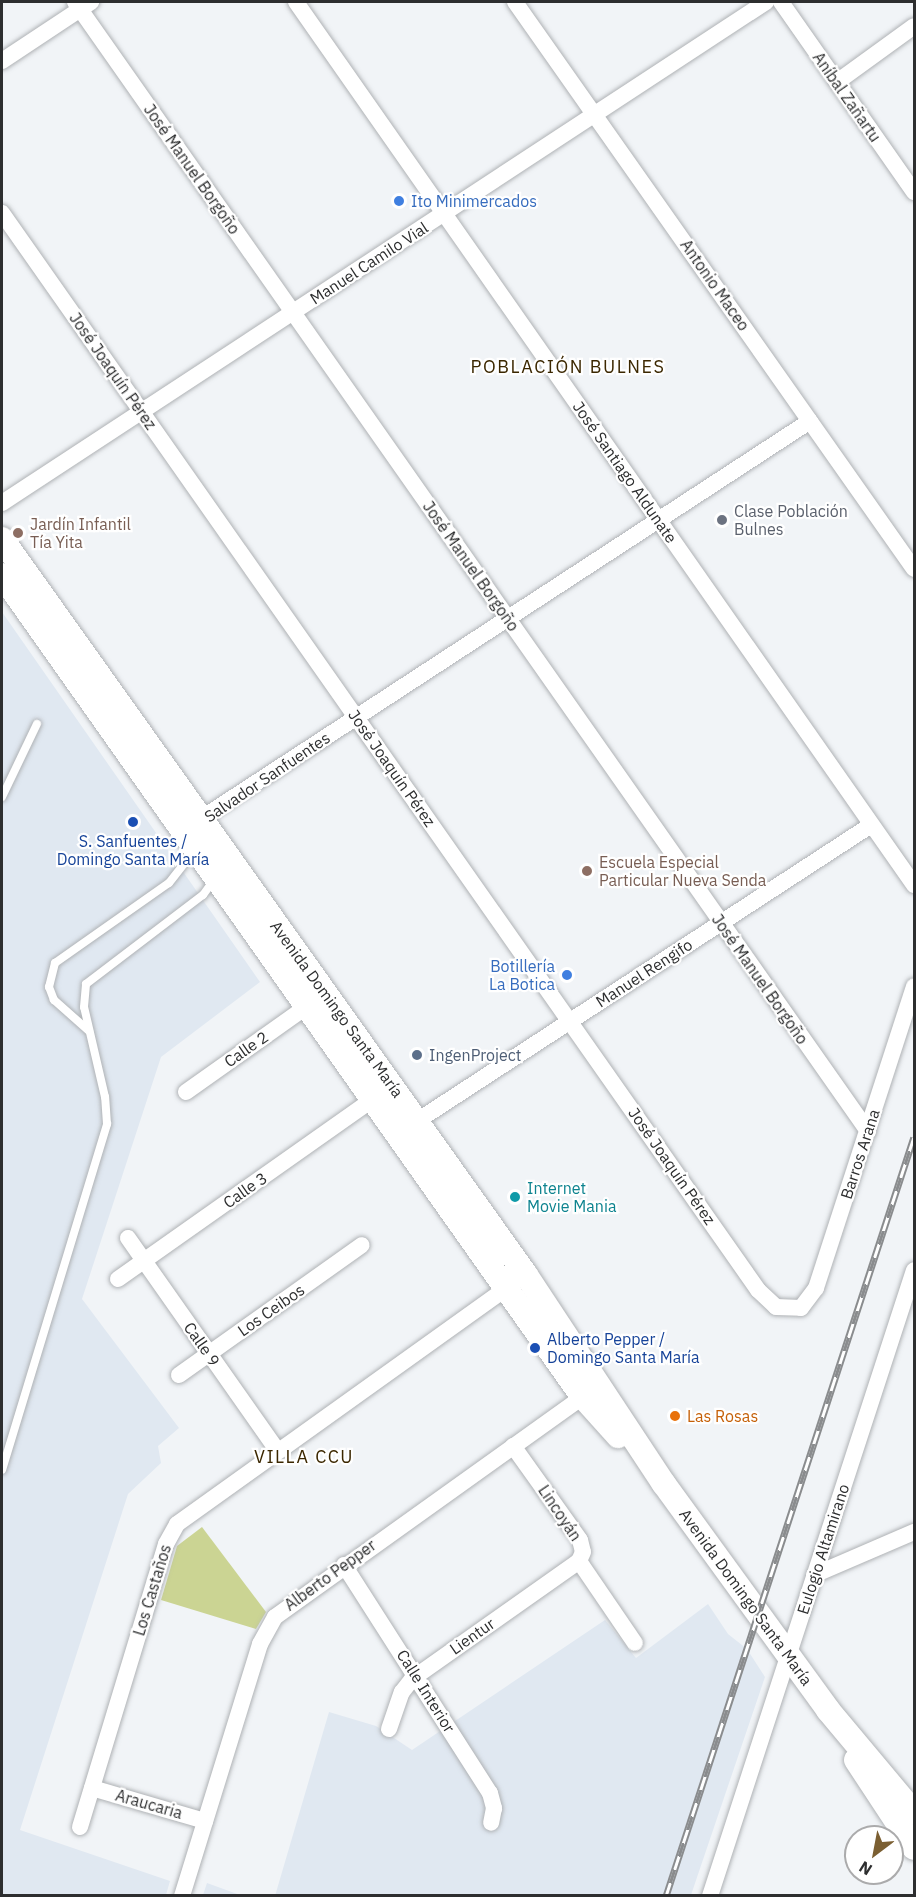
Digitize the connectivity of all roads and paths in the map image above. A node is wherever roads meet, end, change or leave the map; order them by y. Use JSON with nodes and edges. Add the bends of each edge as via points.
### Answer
{"nodes":[{"id":1,"x":296,"y":2,"type":"edge"},
{"id":2,"x":515,"y":2,"type":"edge"},
{"id":3,"x":766,"y":2,"type":"edge"},
{"id":4,"x":781,"y":2,"type":"edge"},
{"id":5,"x":82,"y":4,"type":"edge"},
{"id":6,"x":915,"y":26,"type":"edge"},
{"id":7,"x":2,"y":61,"type":"edge"},
{"id":8,"x":837,"y":82,"type":"junction"},
{"id":9,"x":594,"y":114,"type":"junction"},
{"id":10,"x":915,"y":192,"type":"edge"},
{"id":11,"x":2,"y":213,"type":"edge"},
{"id":12,"x":444,"y":213,"type":"junction"},
{"id":13,"x":293,"y":313,"type":"junction"},
{"id":14,"x":142,"y":412,"type":"junction"},
{"id":15,"x":810,"y":421,"type":"junction"},
{"id":16,"x":2,"y":503,"type":"edge"},
{"id":17,"x":658,"y":520,"type":"junction"},
{"id":18,"x":2,"y":539,"type":"edge"},
{"id":19,"x":915,"y":569,"type":"edge"},
{"id":20,"x":2,"y":575,"type":"edge"},
{"id":21,"x":508,"y":618,"type":"junction"},
{"id":22,"x":356,"y":717,"type":"junction"},
{"id":23,"x":37,"y":724,"type":"dead end"},
{"id":24,"x":2,"y":797,"type":"edge"},
{"id":25,"x":202,"y":818,"type":"junction"},
{"id":26,"x":871,"y":825,"type":"junction"},
{"id":27,"x":194,"y":850,"type":"junction"},
{"id":28,"x":224,"y":851,"type":"junction"},
{"id":29,"x":215,"y":879,"type":"junction"},
{"id":30,"x":915,"y":885,"type":"edge"},
{"id":31,"x":721,"y":923,"type":"junction"},
{"id":32,"x":915,"y":987,"type":"edge"},
{"id":33,"x":306,"y":1007,"type":"junction"},
{"id":34,"x":570,"y":1021,"type":"junction"},
{"id":35,"x":89,"y":1032,"type":"junction"},
{"id":36,"x":186,"y":1092,"type":"dead end"},
{"id":37,"x":372,"y":1100,"type":"junction"},
{"id":38,"x":417,"y":1120,"type":"junction"},
{"id":39,"x":867,"y":1131,"type":"junction"},
{"id":40,"x":128,"y":1239,"type":"dead end"},
{"id":41,"x":362,"y":1245,"type":"dead end"},
{"id":42,"x":144,"y":1261,"type":"junction"},
{"id":43,"x":915,"y":1270,"type":"edge"},
{"id":44,"x":118,"y":1279,"type":"dead end"},
{"id":45,"x":516,"y":1281,"type":"junction"},
{"id":46,"x":792,"y":1311,"type":"joint"},
{"id":47,"x":209,"y":1354,"type":"junction"},
{"id":48,"x":179,"y":1375,"type":"dead end"},
{"id":49,"x":590,"y":1391,"type":"junction"},
{"id":50,"x":513,"y":1446,"type":"junction"},
{"id":51,"x":277,"y":1450,"type":"junction"},
{"id":52,"x":2,"y":1470,"type":"edge"},
{"id":53,"x":915,"y":1532,"type":"edge"},
{"id":54,"x":579,"y":1561,"type":"junction"},
{"id":55,"x":344,"y":1565,"type":"junction"},
{"id":56,"x":814,"y":1575,"type":"junction"},
{"id":57,"x":635,"y":1643,"type":"dead end"},
{"id":58,"x":789,"y":1656,"type":"junction"},
{"id":59,"x":417,"y":1675,"type":"junction"},
{"id":60,"x":828,"y":1710,"type":"junction"},
{"id":61,"x":389,"y":1729,"type":"dead end"},
{"id":62,"x":92,"y":1788,"type":"junction"},
{"id":63,"x":915,"y":1813,"type":"edge"},
{"id":64,"x":205,"y":1821,"type":"junction"},
{"id":65,"x":491,"y":1823,"type":"dead end"},
{"id":66,"x":80,"y":1827,"type":"dead end"},
{"id":67,"x":915,"y":1848,"type":"edge"},
{"id":68,"x":182,"y":1896,"type":"edge"},
{"id":69,"x":710,"y":1896,"type":"edge"}],
"edges":[{"from":1,"to":12,"type":"street","name":"José Santiago Aldunate"},
{"from":2,"to":9,"type":"street","name":"Antonio Maceo"},
{"from":3,"to":9,"type":"street","name":"Manuel Camilo Vial"},
{"from":4,"to":8,"type":"street","name":"Aníbal Zañartu"},
{"from":5,"to":7,"type":"street"},
{"from":5,"to":13,"type":"street","name":"José Manuel Borgoño"},
{"from":6,"to":8,"type":"street"},
{"from":8,"to":10,"type":"street","name":"Aníbal Zañartu"},
{"from":9,"to":12,"type":"street","name":"Manuel Camilo Vial"},
{"from":9,"to":15,"type":"street","name":"Antonio Maceo"},
{"from":11,"to":14,"type":"street","name":"José Joaquín Pérez"},
{"from":12,"to":13,"type":"street","name":"Manuel Camilo Vial"},
{"from":12,"to":17,"type":"street","name":"José Santiago Aldunate"},
{"from":13,"to":14,"type":"street","name":"Manuel Camilo Vial"},
{"from":13,"to":21,"type":"street","name":"José Manuel Borgoño"},
{"from":14,"to":16,"type":"street","name":"Manuel Camilo Vial"},
{"from":14,"to":22,"type":"street","name":"José Joaquín Pérez"},
{"from":15,"to":17,"type":"street","name":"Salvador Sanfuentes"},
{"from":15,"to":19,"type":"street","name":"Antonio Maceo"},
{"from":17,"to":21,"type":"street","name":"Salvador Sanfuentes"},
{"from":17,"to":26,"type":"street","name":"José Santiago Aldunate"},
{"from":18,"to":25,"type":"main road","name":"Avenida Domingo Santa María"},
{"from":20,"to":27,"type":"main road","name":"Avenida Domingo Santa María"},
{"from":21,"to":22,"type":"street","name":"Salvador Sanfuentes"},
{"from":21,"to":31,"type":"street","name":"José Manuel Borgoño"},
{"from":22,"to":25,"type":"street","name":"Salvador Sanfuentes"},
{"from":22,"to":34,"type":"street","name":"José Joaquín Pérez"},
{"from":23,"to":24,"type":"lane"},
{"from":25,"to":27,"type":"street","name":"Salvador Sanfuentes"},
{"from":25,"to":28,"type":"main road","name":"Avenida Domingo Santa María"},
{"from":26,"to":30,"type":"street","name":"José Santiago Aldunate"},
{"from":26,"to":31,"type":"street","name":"Manuel Rengifo"},
{"from":27,"to":29,"type":"main road","name":"Avenida Domingo Santa María"},
{"from":27,"to":35,"type":"lane","via":[[169,883],[54,963],[49,987],[54,1000]]},
{"from":28,"to":29,"type":"lane"},
{"from":28,"to":38,"type":"main road","name":"Avenida Domingo Santa María"},
{"from":29,"to":33,"type":"main road","name":"Avenida Domingo Santa María"},
{"from":29,"to":35,"type":"lane","via":[[203,895],[92,976],[84,993]]},
{"from":31,"to":34,"type":"street","name":"Manuel Rengifo"},
{"from":31,"to":39,"type":"street","name":"José Manuel Borgoño"},
{"from":32,"to":39,"type":"street","name":"Barros Arana"},
{"from":33,"to":36,"type":"street","name":"Calle 2"},
{"from":33,"to":37,"type":"main road","name":"Avenida Domingo Santa María"},
{"from":34,"to":38,"type":"street","name":"Manuel Rengifo"},
{"from":34,"to":46,"type":"street","name":"José Joaquín Pérez","via":[[758,1290],[776,1307]]},
{"from":35,"to":52,"type":"lane","via":[[105,1096],[106,1124]]},
{"from":37,"to":42,"type":"street","name":"Calle 3"},
{"from":37,"to":45,"type":"main road","name":"Avenida Domingo Santa María"},
{"from":38,"to":45,"type":"main road","name":"Avenida Domingo Santa María"},
{"from":39,"to":46,"type":"street","name":"Barros Arana","via":[[816,1288],[809,1302]]},
{"from":40,"to":42,"type":"street","name":"Calle 9"},
{"from":41,"to":47,"type":"street","name":"Los Ceibos"},
{"from":42,"to":44,"type":"street","name":"Calle 3"},
{"from":42,"to":47,"type":"street","name":"Calle 9"},
{"from":43,"to":56,"type":"street","name":"Eulogio Altamirano"},
{"from":45,"to":49,"type":"main road","name":"Avenida Domingo Santa María"},
{"from":45,"to":51,"type":"street","name":"Los Castaños"},
{"from":47,"to":48,"type":"street","name":"Los Ceibos"},
{"from":47,"to":51,"type":"street","name":"Calle 9"},
{"from":49,"to":50,"type":"street","name":"Alberto Pepper"},
{"from":49,"to":58,"type":"main road","name":"Avenida Domingo Santa María","via":[[664,1484]]},
{"from":50,"to":54,"type":"street","name":"Lincoyán","via":[[580,1540],[583,1552]]},
{"from":50,"to":55,"type":"street","name":"Alberto Pepper"},
{"from":51,"to":62,"type":"street","name":"Los Castaños","via":[[183,1517],[170,1534]]},
{"from":53,"to":56,"type":"street"},
{"from":54,"to":57,"type":"street","name":"Lincoyán"},
{"from":54,"to":59,"type":"street","name":"Lientur"},
{"from":55,"to":59,"type":"street","name":"Calle Interior"},
{"from":55,"to":64,"type":"street","name":"Alberto Pepper","via":[[280,1611],[264,1634]]},
{"from":56,"to":58,"type":"street","name":"Eulogio Altamirano"},
{"from":58,"to":60,"type":"main road","name":"Avenida Domingo Santa María"},
{"from":58,"to":69,"type":"street","name":"Eulogio Altamirano"},
{"from":59,"to":61,"type":"street","name":"Lientur","via":[[402,1692]]},
{"from":59,"to":65,"type":"street","name":"Calle Interior","via":[[490,1793]]},
{"from":60,"to":63,"type":"main road","name":"Avenida Domingo Santa María"},
{"from":60,"to":67,"type":"main road","name":"Avenida Domingo Santa María"},
{"from":62,"to":64,"type":"street","name":"Araucaria"},
{"from":62,"to":66,"type":"street","name":"Los Castaños"},
{"from":64,"to":68,"type":"street","name":"Alberto Pepper"}]}
